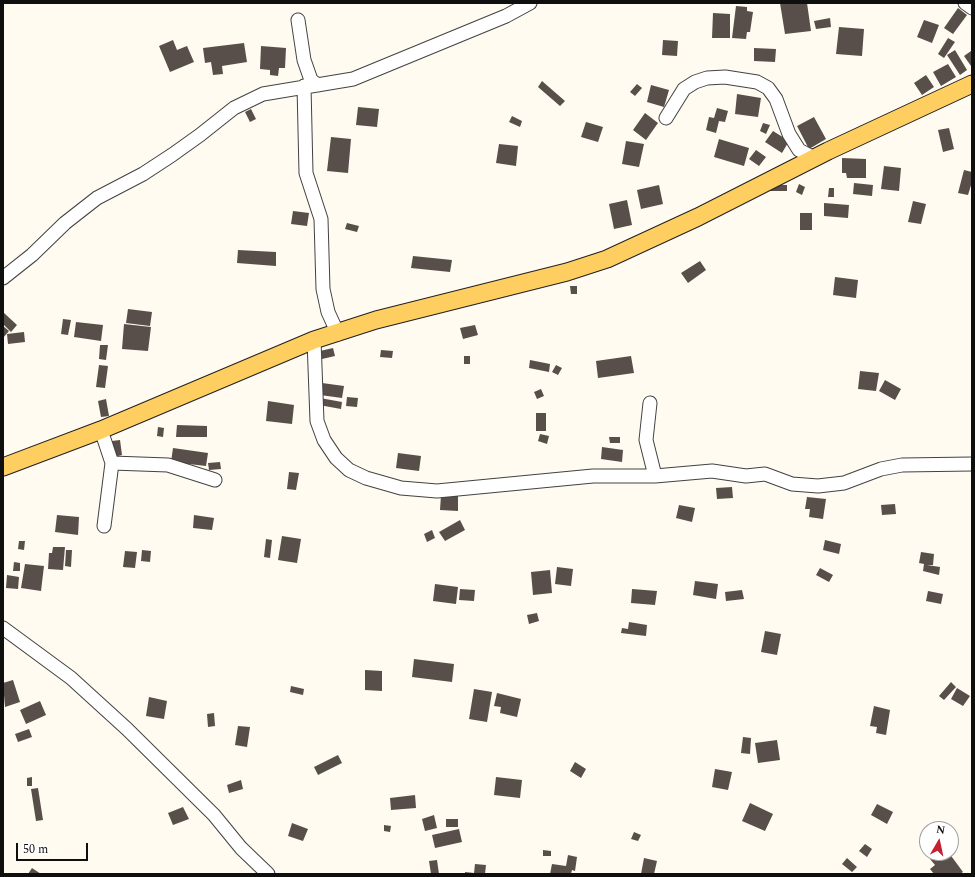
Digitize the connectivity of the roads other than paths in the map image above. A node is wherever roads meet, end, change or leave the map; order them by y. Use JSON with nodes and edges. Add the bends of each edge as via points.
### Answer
{"nodes":[{"id":1,"x":530,"y":3,"type":"edge"},
{"id":2,"x":965,"y":3,"type":"edge"},
{"id":3,"x":972,"y":8,"type":"edge"},
{"id":4,"x":298,"y":20,"type":"dead end"},
{"id":5,"x":972,"y":84,"type":"edge"},
{"id":6,"x":318,"y":85,"type":"junction"},
{"id":7,"x":304,"y":86,"type":"junction"},
{"id":8,"x":666,"y":118,"type":"dead end"},
{"id":9,"x":814,"y":158,"type":"junction"},
{"id":10,"x":3,"y":278,"type":"edge"},
{"id":11,"x":338,"y":334,"type":"junction"},
{"id":12,"x":314,"y":340,"type":"junction"},
{"id":13,"x":650,"y":403,"type":"dead end"},
{"id":14,"x":101,"y":430,"type":"junction"},
{"id":15,"x":112,"y":463,"type":"junction"},
{"id":16,"x":972,"y":464,"type":"edge"},
{"id":17,"x":3,"y":467,"type":"edge"},
{"id":18,"x":655,"y":476,"type":"junction"},
{"id":19,"x":215,"y":480,"type":"dead end"},
{"id":20,"x":104,"y":526,"type":"dead end"},
{"id":21,"x":3,"y":628,"type":"edge"},
{"id":22,"x":268,"y":874,"type":"edge"}],
"edges":[{"from":1,"to":6,"type":"street","via":[[506,16],[353,79]]},
{"from":2,"to":3,"type":"street"},
{"from":4,"to":6,"type":"street","via":[[304,60],[311,80]]},
{"from":5,"to":9,"type":"main road"},
{"from":6,"to":7,"type":"street"},
{"from":7,"to":10,"type":"street","via":[[263,94],[234,108],[172,155],[143,174],[97,198]]},
{"from":7,"to":11,"type":"street","via":[[306,173],[321,219],[323,289],[328,312]]},
{"from":8,"to":9,"type":"street","via":[[684,89],[695,82],[725,77],[757,82],[768,88],[776,99],[789,134],[799,150]]},
{"from":9,"to":11,"type":"main road","via":[[607,259],[567,272],[383,318]]},
{"from":11,"to":12,"type":"main road"},
{"from":12,"to":14,"type":"main road"},
{"from":12,"to":18,"type":"street","via":[[317,421],[324,440],[336,458],[349,470],[366,478],[401,488],[437,491],[585,476]]},
{"from":13,"to":18,"type":"street","via":[[646,440]]},
{"from":14,"to":15,"type":"street"},
{"from":14,"to":17,"type":"main road"},
{"from":15,"to":19,"type":"street","via":[[168,465]]},
{"from":15,"to":20,"type":"street"},
{"from":16,"to":18,"type":"street","via":[[902,465],[881,469],[844,483],[818,486],[792,484],[765,474],[746,476],[712,471]]},
{"from":21,"to":22,"type":"street","via":[[71,678],[121,724],[214,815],[241,848]]}]}
